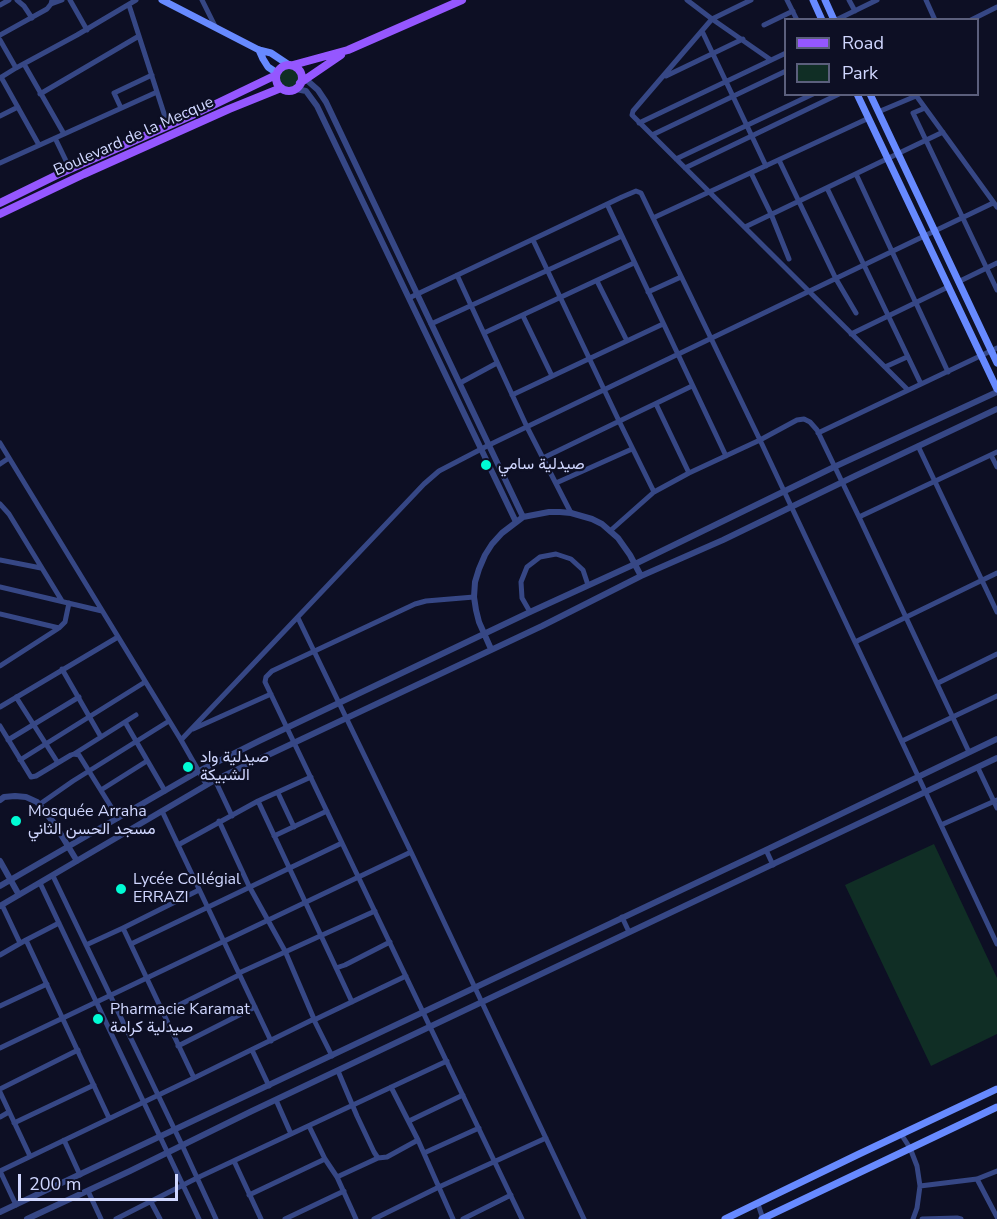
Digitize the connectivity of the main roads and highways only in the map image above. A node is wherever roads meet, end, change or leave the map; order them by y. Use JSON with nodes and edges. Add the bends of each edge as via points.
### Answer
{"nodes":[{"id":1,"x":162,"y":0,"type":"edge"},
{"id":2,"x":462,"y":0,"type":"edge"},
{"id":3,"x":813,"y":0,"type":"edge"},
{"id":4,"x":825,"y":0,"type":"edge"},
{"id":5,"x":821,"y":18,"type":"edge"},
{"id":6,"x":834,"y":18,"type":"edge"},
{"id":7,"x":259,"y":50,"type":"junction"},
{"id":8,"x":348,"y":50,"type":"junction"},
{"id":9,"x":291,"y":65,"type":"junction"},
{"id":10,"x":276,"y":74,"type":"junction"},
{"id":11,"x":301,"y":81,"type":"junction"},
{"id":12,"x":281,"y":88,"type":"junction"},
{"id":13,"x":858,"y":96,"type":"edge"},
{"id":14,"x":871,"y":96,"type":"edge"},
{"id":15,"x":0,"y":203,"type":"edge"},
{"id":16,"x":0,"y":214,"type":"edge"},
{"id":17,"x":994,"y":350,"type":"edge"},
{"id":18,"x":997,"y":363,"type":"edge"},
{"id":19,"x":997,"y":391,"type":"edge"},
{"id":20,"x":997,"y":1089,"type":"edge"},
{"id":21,"x":997,"y":1107,"type":"edge"},
{"id":22,"x":725,"y":1219,"type":"edge"},
{"id":23,"x":763,"y":1219,"type":"edge"}],
"edges":[{"from":1,"to":7,"type":"main road"},
{"from":2,"to":8,"type":"main road"},
{"from":3,"to":5,"type":"main road"},
{"from":4,"to":6,"type":"main road"},
{"from":7,"to":9,"type":"main road"},
{"from":7,"to":10,"type":"main road"},
{"from":8,"to":9,"type":"main road","name":"Boulevard de la Mecque"},
{"from":8,"to":11,"type":"main road"},
{"from":9,"to":10,"type":"main road","name":"Boulevard de la Mecque"},
{"from":9,"to":11,"type":"main road","via":[[297,68]]},
{"from":10,"to":12,"type":"main road"},
{"from":10,"to":15,"type":"main road","name":"Boulevard de la Mecque"},
{"from":11,"to":12,"type":"main road","name":"Boulevard de la Mecque","via":[[288,91]]},
{"from":12,"to":16,"type":"main road","name":"Boulevard de la Mecque"},
{"from":13,"to":19,"type":"main road"},
{"from":14,"to":17,"type":"main road"},
{"from":17,"to":18,"type":"main road"},
{"from":20,"to":22,"type":"main road"},
{"from":21,"to":23,"type":"main road"}]}
